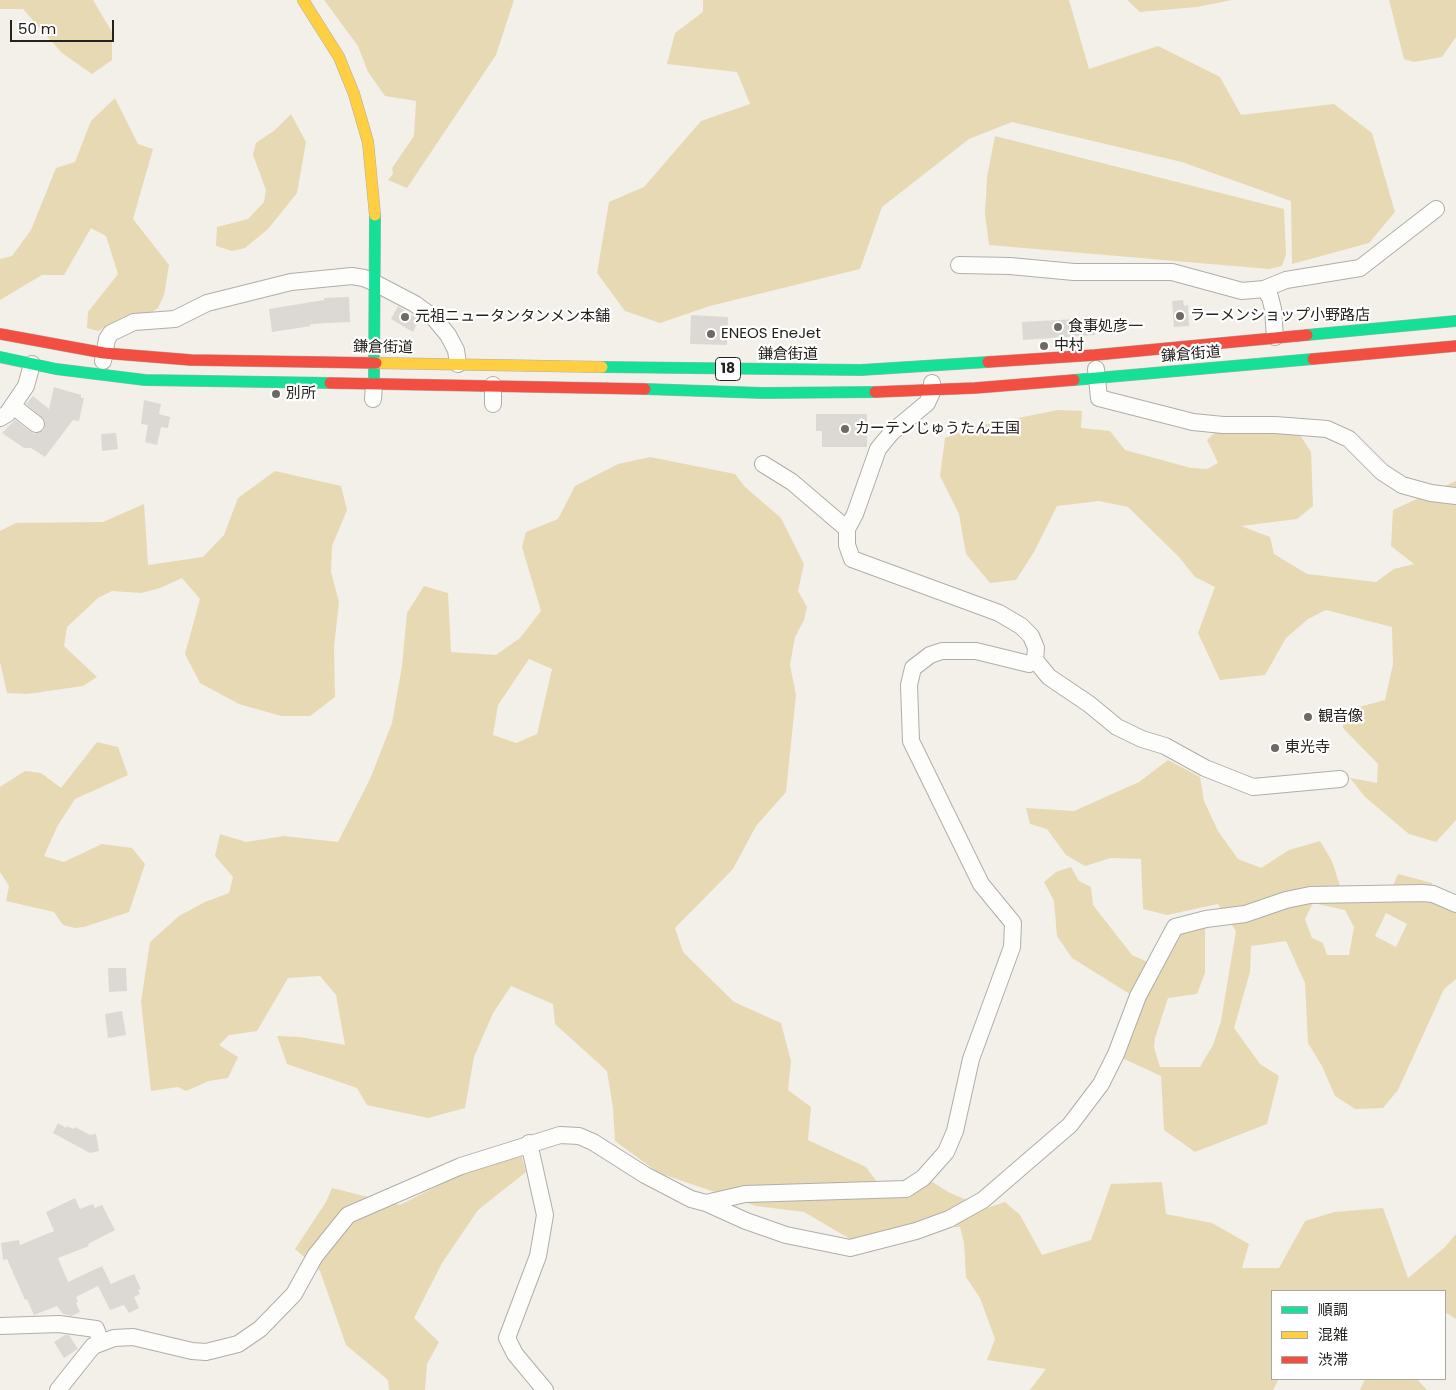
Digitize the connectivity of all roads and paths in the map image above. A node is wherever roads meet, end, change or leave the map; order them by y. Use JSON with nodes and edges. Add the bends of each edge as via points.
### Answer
{"nodes":[{"id":1,"x":303,"y":0,"type":"edge"},
{"id":2,"x":1436,"y":209,"type":"dead end"},
{"id":3,"x":959,"y":265,"type":"dead end"},
{"id":4,"x":375,"y":283,"type":"junction"},
{"id":5,"x":1264,"y":289,"type":"junction"},
{"id":6,"x":1456,"y":321,"type":"edge"},
{"id":7,"x":0,"y":334,"type":"edge"},
{"id":8,"x":1275,"y":337,"type":"junction"},
{"id":9,"x":1456,"y":346,"type":"edge"},
{"id":10,"x":104,"y":353,"type":"junction"},
{"id":11,"x":1095,"y":355,"type":"junction"},
{"id":12,"x":0,"y":357,"type":"edge"},
{"id":13,"x":374,"y":362,"type":"junction"},
{"id":14,"x":32,"y":364,"type":"junction"},
{"id":15,"x":458,"y":364,"type":"junction"},
{"id":16,"x":932,"y":366,"type":"junction"},
{"id":17,"x":101,"y":376,"type":"junction"},
{"id":18,"x":1097,"y":378,"type":"junction"},
{"id":19,"x":493,"y":385,"type":"junction"},
{"id":20,"x":932,"y":390,"type":"junction"},
{"id":21,"x":374,"y":391,"type":"junction"},
{"id":22,"x":493,"y":404,"type":"dead end"},
{"id":23,"x":13,"y":406,"type":"junction"},
{"id":24,"x":0,"y":418,"type":"edge"},
{"id":25,"x":36,"y":424,"type":"dead end"},
{"id":26,"x":764,"y":464,"type":"dead end"},
{"id":27,"x":1456,"y":496,"type":"edge"},
{"id":28,"x":846,"y":529,"type":"junction"},
{"id":29,"x":1035,"y":660,"type":"junction"},
{"id":30,"x":1340,"y":779,"type":"dead end"},
{"id":31,"x":1456,"y":904,"type":"edge"},
{"id":32,"x":530,"y":1143,"type":"junction"},
{"id":33,"x":706,"y":1203,"type":"junction"},
{"id":34,"x":0,"y":1326,"type":"edge"},
{"id":35,"x":102,"y":1342,"type":"junction"},
{"id":36,"x":58,"y":1390,"type":"edge"},
{"id":37,"x":544,"y":1390,"type":"edge"}],
"edges":[{"from":1,"to":4,"type":"main road","via":[[339,57],[361,114],[374,192]]},
{"from":2,"to":5,"type":"street","via":[[1360,268],[1286,280]]},
{"from":3,"to":5,"type":"street","via":[[1074,272],[1172,272],[1242,291]]},
{"from":4,"to":10,"type":"street","via":[[352,276],[291,282],[207,302],[175,319],[134,322],[120,328],[107,339]]},
{"from":4,"to":13,"type":"main road"},
{"from":4,"to":15,"type":"street","via":[[415,304],[441,325],[456,350]]},
{"from":5,"to":8,"type":"street","via":[[1273,309]]},
{"from":6,"to":8,"type":"main road","name":"鎌倉街道","number":"18"},
{"from":7,"to":10,"type":"main road","name":"鎌倉街道","number":"18"},
{"from":8,"to":11,"type":"main road","name":"鎌倉街道","number":"18"},
{"from":9,"to":18,"type":"main road","name":"鎌倉街道","number":"18"},
{"from":10,"to":13,"type":"main road","name":"鎌倉街道","number":"18","via":[[191,360]]},
{"from":10,"to":17,"type":"street"},
{"from":11,"to":16,"type":"main road","name":"鎌倉街道","number":"18"},
{"from":11,"to":18,"type":"street"},
{"from":12,"to":14,"type":"main road","name":"鎌倉街道","number":"18"},
{"from":13,"to":15,"type":"main road","name":"鎌倉街道","number":"18"},
{"from":13,"to":21,"type":"main road"},
{"from":14,"to":17,"type":"main road","name":"鎌倉街道","number":"18"},
{"from":14,"to":23,"type":"street","via":[[26,386]]},
{"from":15,"to":16,"type":"main road","name":"鎌倉街道","number":"18","via":[[764,370]]},
{"from":16,"to":20,"type":"street"},
{"from":17,"to":21,"type":"main road","name":"鎌倉街道","number":"18"},
{"from":18,"to":20,"type":"main road","name":"鎌倉街道","number":"18"},
{"from":18,"to":27,"type":"street","via":[[1099,398],[1193,422],[1327,429],[1350,439],[1382,472],[1402,485]]},
{"from":19,"to":20,"type":"main road","name":"鎌倉街道","number":"18","via":[[763,393]]},
{"from":19,"to":21,"type":"main road","name":"鎌倉街道","number":"18"},
{"from":19,"to":22,"type":"street"},
{"from":20,"to":28,"type":"street","via":[[927,403],[892,432],[878,449],[855,514]]},
{"from":23,"to":24,"type":"street"},
{"from":23,"to":25,"type":"street"},
{"from":26,"to":28,"type":"street","via":[[792,482]]},
{"from":28,"to":29,"type":"street","via":[[852,559],[999,613],[1031,636],[1036,648]]},
{"from":29,"to":30,"type":"street","via":[[1049,677],[1117,727],[1253,787]]},
{"from":29,"to":33,"type":"street","via":[[1029,664],[976,651],[942,651],[919,661],[913,668],[909,685],[911,742],[981,884],[1013,923],[1014,931],[1012,947],[971,1059],[955,1132],[946,1152],[924,1178],[906,1189],[745,1194]]},
{"from":31,"to":33,"type":"street","via":[[1423,893],[1310,896],[1286,900],[1245,914],[1206,918],[1175,927],[1138,996],[1101,1084],[1070,1126],[982,1200],[949,1219],[850,1248],[786,1235],[746,1222]]},
{"from":32,"to":33,"type":"street","via":[[560,1135],[578,1136],[606,1149],[645,1175],[691,1199]]},
{"from":32,"to":35,"type":"street","via":[[461,1166],[348,1215],[320,1250],[294,1294],[260,1329],[238,1344],[206,1352],[133,1337]]},
{"from":32,"to":37,"type":"street","via":[[544,1215],[538,1256],[507,1338],[515,1354]]},
{"from":34,"to":35,"type":"street","via":[[59,1324],[96,1329]]},
{"from":35,"to":36,"type":"street","via":[[86,1353]]}]}
